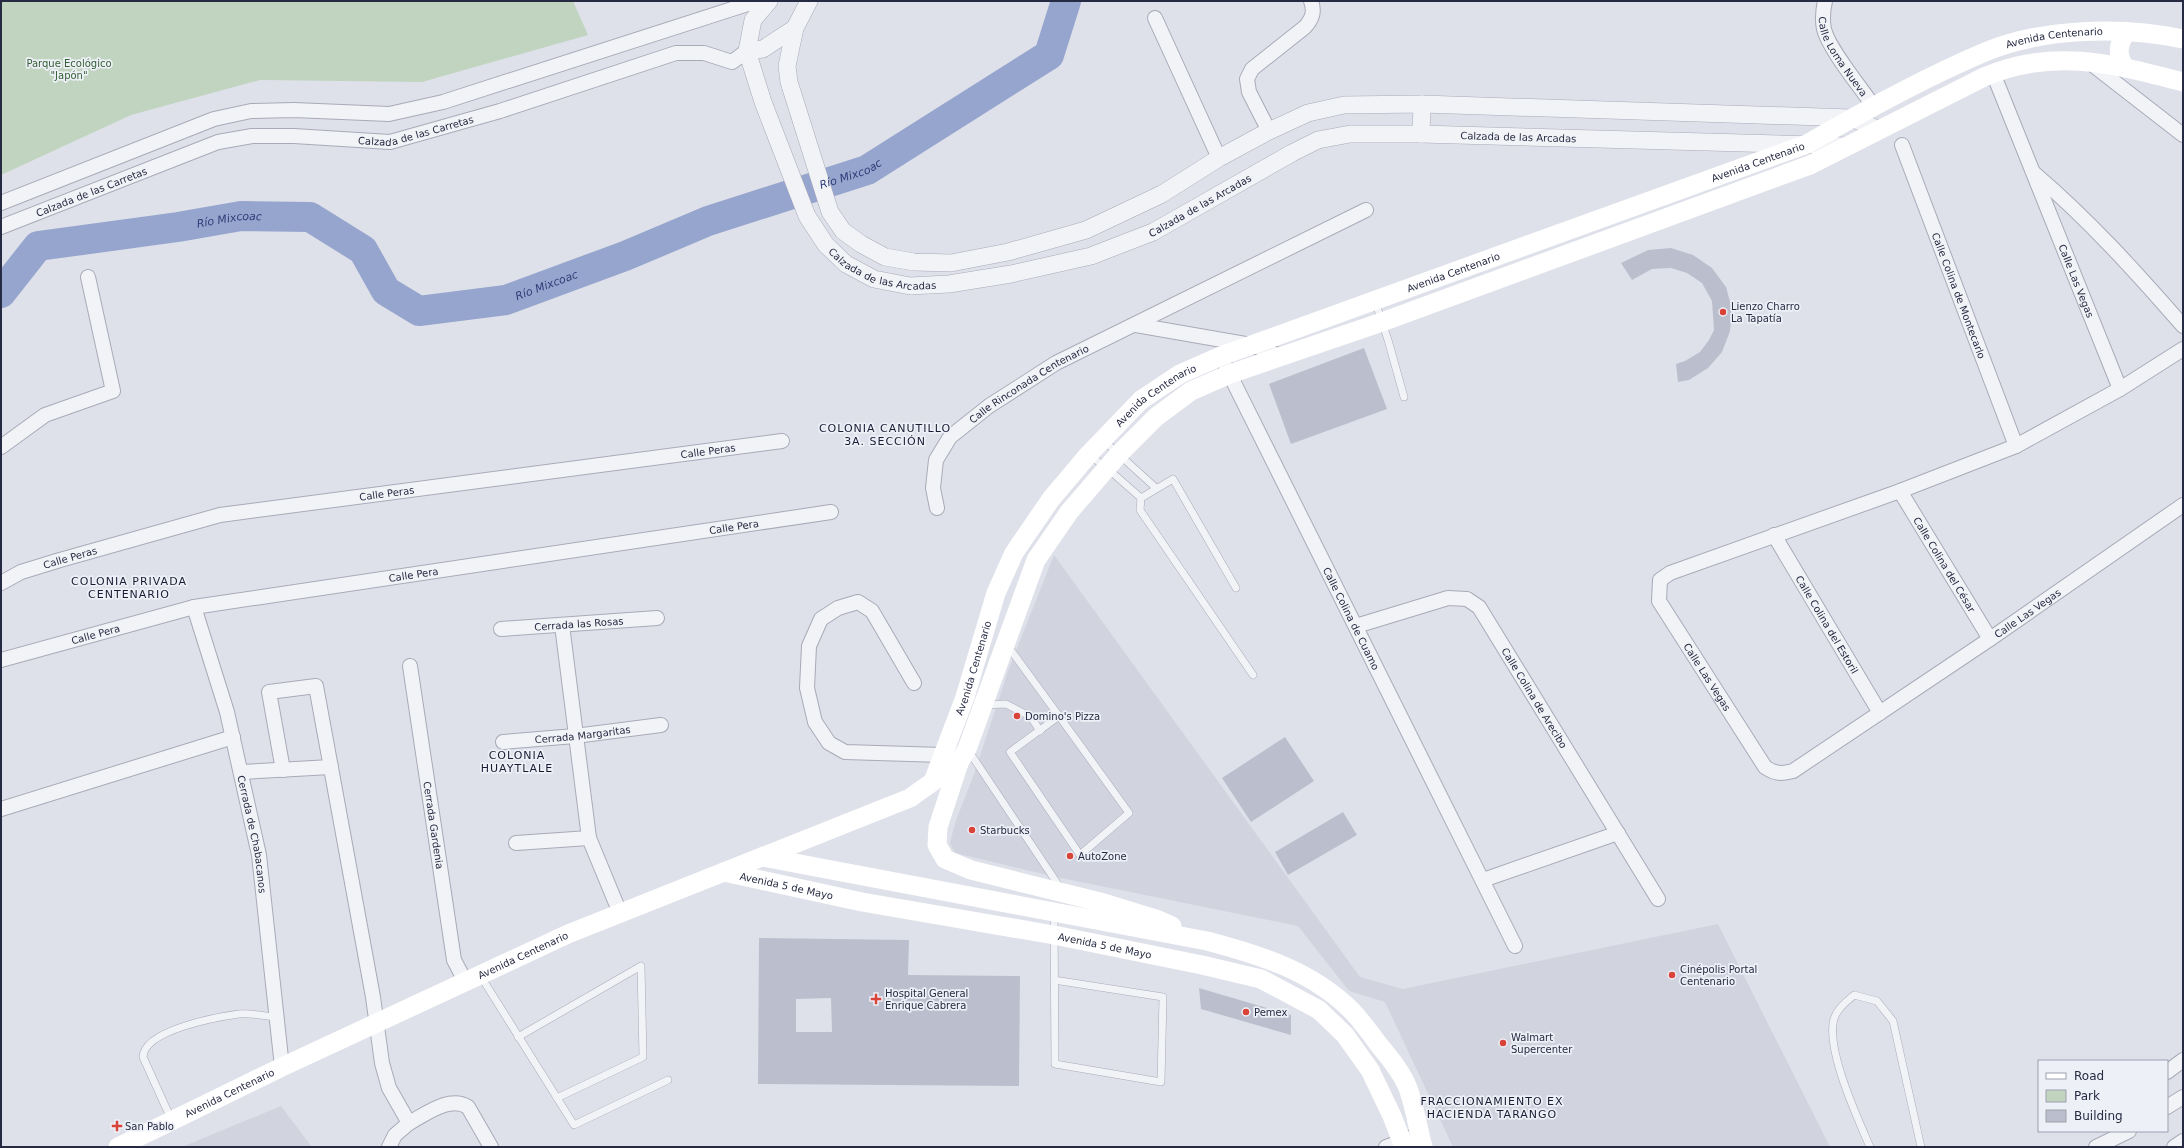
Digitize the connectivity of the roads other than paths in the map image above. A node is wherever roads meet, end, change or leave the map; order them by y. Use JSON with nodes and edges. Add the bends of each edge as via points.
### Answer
{"nodes":[{"id":1,"x":757,"y":1,"type":"edge"},
{"id":2,"x":769,"y":1,"type":"edge"},
{"id":3,"x":809,"y":1,"type":"edge"},
{"id":4,"x":1311,"y":1,"type":"edge"},
{"id":5,"x":1825,"y":1,"type":"edge"},
{"id":6,"x":1155,"y":18,"type":"dead end"},
{"id":7,"x":795,"y":28,"type":"junction"},
{"id":8,"x":2100,"y":32,"type":"junction"},
{"id":9,"x":2127,"y":32,"type":"junction"},
{"id":10,"x":2183,"y":39,"type":"edge"},
{"id":11,"x":747,"y":51,"type":"junction"},
{"id":12,"x":2095,"y":63,"type":"junction"},
{"id":13,"x":2125,"y":68,"type":"junction"},
{"id":14,"x":1993,"y":73,"type":"junction"},
{"id":15,"x":2183,"y":82,"type":"edge"},
{"id":16,"x":1422,"y":104,"type":"junction"},
{"id":17,"x":1874,"y":107,"type":"junction"},
{"id":18,"x":1851,"y":118,"type":"junction"},
{"id":19,"x":1880,"y":130,"type":"junction"},
{"id":20,"x":1268,"y":131,"type":"junction"},
{"id":21,"x":1421,"y":134,"type":"junction"},
{"id":22,"x":2183,"y":135,"type":"edge"},
{"id":23,"x":1807,"y":144,"type":"junction"},
{"id":24,"x":1902,"y":145,"type":"dead end"},
{"id":25,"x":1848,"y":146,"type":"junction"},
{"id":26,"x":1219,"y":158,"type":"junction"},
{"id":27,"x":2033,"y":172,"type":"junction"},
{"id":28,"x":1,"y":203,"type":"edge"},
{"id":29,"x":1366,"y":210,"type":"dead end"},
{"id":30,"x":1,"y":227,"type":"edge"},
{"id":31,"x":88,"y":277,"type":"dead end"},
{"id":32,"x":1375,"y":300,"type":"junction"},
{"id":33,"x":1382,"y":322,"type":"junction"},
{"id":34,"x":1136,"y":325,"type":"junction"},
{"id":35,"x":2183,"y":326,"type":"edge"},
{"id":36,"x":1251,"y":345,"type":"junction"},
{"id":37,"x":2183,"y":349,"type":"edge"},
{"id":38,"x":1221,"y":356,"type":"junction"},
{"id":39,"x":1281,"y":356,"type":"junction"},
{"id":40,"x":1230,"y":374,"type":"junction"},
{"id":41,"x":2120,"y":389,"type":"junction"},
{"id":42,"x":1404,"y":397,"type":"dead end"},
{"id":43,"x":1102,"y":440,"type":"junction"},
{"id":44,"x":782,"y":441,"type":"dead end"},
{"id":45,"x":2016,"y":446,"type":"junction"},
{"id":46,"x":1,"y":447,"type":"edge"},
{"id":47,"x":1089,"y":454,"type":"junction"},
{"id":48,"x":1113,"y":461,"type":"junction"},
{"id":49,"x":1156,"y":488,"type":"junction"},
{"id":50,"x":1900,"y":491,"type":"junction"},
{"id":51,"x":1142,"y":498,"type":"junction"},
{"id":52,"x":2183,"y":505,"type":"edge"},
{"id":53,"x":936,"y":508,"type":"dead end"},
{"id":54,"x":831,"y":512,"type":"dead end"},
{"id":55,"x":1774,"y":535,"type":"junction"},
{"id":56,"x":1,"y":583,"type":"edge"},
{"id":57,"x":1236,"y":588,"type":"dead end"},
{"id":58,"x":194,"y":607,"type":"junction"},
{"id":59,"x":657,"y":618,"type":"dead end"},
{"id":60,"x":562,"y":625,"type":"junction"},
{"id":61,"x":1356,"y":626,"type":"junction"},
{"id":62,"x":501,"y":628,"type":"dead end"},
{"id":63,"x":1990,"y":639,"type":"junction"},
{"id":64,"x":1006,"y":643,"type":"junction"},
{"id":65,"x":1,"y":660,"type":"edge"},
{"id":66,"x":410,"y":666,"type":"dead end"},
{"id":67,"x":1253,"y":675,"type":"dead end"},
{"id":68,"x":914,"y":683,"type":"dead end"},
{"id":69,"x":984,"y":705,"type":"junction"},
{"id":70,"x":1880,"y":714,"type":"junction"},
{"id":71,"x":1059,"y":716,"type":"junction"},
{"id":72,"x":661,"y":725,"type":"dead end"},
{"id":73,"x":1040,"y":731,"type":"junction"},
{"id":74,"x":575,"y":736,"type":"junction"},
{"id":75,"x":233,"y":737,"type":"junction"},
{"id":76,"x":503,"y":742,"type":"dead end"},
{"id":77,"x":956,"y":756,"type":"junction"},
{"id":78,"x":331,"y":767,"type":"junction"},
{"id":79,"x":283,"y":770,"type":"junction"},
{"id":80,"x":242,"y":772,"type":"junction"},
{"id":81,"x":1,"y":809,"type":"edge"},
{"id":82,"x":1618,"y":833,"type":"junction"},
{"id":83,"x":589,"y":838,"type":"junction"},
{"id":84,"x":516,"y":843,"type":"dead end"},
{"id":85,"x":763,"y":857,"type":"junction"},
{"id":86,"x":724,"y":872,"type":"junction"},
{"id":87,"x":1483,"y":880,"type":"junction"},
{"id":88,"x":1064,"y":893,"type":"junction"},
{"id":89,"x":1658,"y":899,"type":"dead end"},
{"id":90,"x":1054,"y":912,"type":"junction"},
{"id":91,"x":620,"y":913,"type":"junction"},
{"id":92,"x":1054,"y":935,"type":"junction"},
{"id":93,"x":1207,"y":941,"type":"junction"},
{"id":94,"x":1515,"y":946,"type":"dead end"},
{"id":95,"x":472,"y":978,"type":"junction"},
{"id":96,"x":1054,"y":980,"type":"junction"},
{"id":97,"x":1332,"y":994,"type":"junction"},
{"id":98,"x":1319,"y":1010,"type":"junction"},
{"id":99,"x":276,"y":1017,"type":"junction"},
{"id":100,"x":378,"y":1022,"type":"junction"},
{"id":101,"x":518,"y":1037,"type":"junction"},
{"id":102,"x":2183,"y":1060,"type":"edge"},
{"id":103,"x":282,"y":1067,"type":"junction"},
{"id":104,"x":2168,"y":1071,"type":"edge"},
{"id":105,"x":668,"y":1080,"type":"dead end"},
{"id":106,"x":2183,"y":1096,"type":"edge"},
{"id":107,"x":557,"y":1098,"type":"junction"},
{"id":108,"x":2168,"y":1106,"type":"edge"},
{"id":109,"x":172,"y":1121,"type":"junction"},
{"id":110,"x":409,"y":1123,"type":"junction"},
{"id":111,"x":2127,"y":1132,"type":"edge"},
{"id":112,"x":1421,"y":1140,"type":"edge"},
{"id":113,"x":2183,"y":1141,"type":"edge"},
{"id":114,"x":1397,"y":1145,"type":"edge"},
{"id":115,"x":118,"y":1147,"type":"edge"},
{"id":116,"x":389,"y":1147,"type":"edge"},
{"id":117,"x":491,"y":1147,"type":"edge"},
{"id":118,"x":1870,"y":1147,"type":"edge"},
{"id":119,"x":1921,"y":1147,"type":"edge"},
{"id":120,"x":2096,"y":1147,"type":"edge"},
{"id":121,"x":2174,"y":1147,"type":"edge"}],
"edges":[{"from":1,"to":28,"type":"street","name":"Calzada de las Carretas","via":[[442,102],[389,114],[251,111],[214,119]]},
{"from":2,"to":11,"type":"street","name":"Calzada de las Arcadas","via":[[753,20]]},
{"from":3,"to":7,"type":"street"},
{"from":4,"to":20,"type":"street","via":[[1312,19],[1252,69],[1247,78],[1248,92]]},
{"from":5,"to":17,"type":"street","name":"Calle Loma Nueva","via":[[1824,29],[1829,42]]},
{"from":6,"to":26,"type":"street"},
{"from":7,"to":11,"type":"street","name":"Calzada de las Carretas","via":[[762,49]]},
{"from":7,"to":26,"type":"street","name":"Calzada de las Arcadas","via":[[786,66],[830,212],[843,232],[885,256],[914,262],[951,263],[1008,252],[1086,230],[1162,194]]},
{"from":8,"to":9,"type":"main road","name":"Avenida Centenario"},
{"from":8,"to":12,"type":"main road","via":[[2105,38],[2106,54]]},
{"from":8,"to":17,"type":"main road","name":"Avenida Centenario","via":[[2047,36],[2016,42],[1986,52]]},
{"from":9,"to":10,"type":"main road","name":"Avenida Centenario"},
{"from":9,"to":13,"type":"main road","via":[[2119,50]]},
{"from":11,"to":21,"type":"street","name":"Calzada de las Arcadas","via":[[763,102],[807,216],[826,245],[846,264],[874,279],[910,286],[948,284],[1011,274],[1091,256],[1153,232],[1318,140],[1350,134]]},
{"from":11,"to":30,"type":"street","name":"Calzada de las Carretas","via":[[732,62],[704,53],[670,54],[500,111],[390,142],[252,136],[218,142]]},
{"from":12,"to":13,"type":"main road","name":"Avenida Centenario"},
{"from":12,"to":14,"type":"main road","name":"Avenida Centenario","via":[[2043,60],[2018,64]]},
{"from":12,"to":22,"type":"street"},
{"from":13,"to":15,"type":"main road","name":"Avenida Centenario"},
{"from":14,"to":19,"type":"main road","name":"Avenida Centenario"},
{"from":14,"to":27,"type":"street","name":"Calle Las Vegas"},
{"from":16,"to":18,"type":"street","name":"Calzada de las Arcadas"},
{"from":16,"to":20,"type":"street","name":"Calzada de las Arcadas","via":[[1344,105],[1308,112]]},
{"from":16,"to":21,"type":"street"},
{"from":17,"to":18,"type":"main road","name":"Avenida Centenario"},
{"from":18,"to":19,"type":"street","name":"Calzada de las Arcadas"},
{"from":18,"to":23,"type":"main road","name":"Avenida Centenario"},
{"from":19,"to":25,"type":"main road","name":"Avenida Centenario"},
{"from":20,"to":26,"type":"street","name":"Calzada de las Arcadas"},
{"from":21,"to":23,"type":"street","name":"Calzada de las Arcadas"},
{"from":23,"to":25,"type":"street","name":"Calzada de las Arcadas"},
{"from":23,"to":32,"type":"main road","name":"Avenida Centenario"},
{"from":24,"to":45,"type":"street","name":"Calle Colina de Montecarlo"},
{"from":25,"to":33,"type":"main road","name":"Avenida Centenario","via":[[1810,165]]},
{"from":27,"to":35,"type":"street","name":"Calle Las Vegas","via":[[2131,266]]},
{"from":27,"to":41,"type":"street","name":"Calle Las Vegas"},
{"from":29,"to":34,"type":"street","name":"Calle Rinconada Centenario"},
{"from":31,"to":46,"type":"street","via":[[114,392],[45,415]]},
{"from":32,"to":33,"type":"lane"},
{"from":32,"to":36,"type":"main road","name":"Avenida Centenario"},
{"from":33,"to":39,"type":"main road","name":"Avenida Centenario"},
{"from":33,"to":42,"type":"lane"},
{"from":34,"to":36,"type":"street"},
{"from":34,"to":53,"type":"street","name":"Calle Rinconada Centenario","via":[[1056,363],[989,406],[950,437],[936,460],[933,488]]},
{"from":36,"to":38,"type":"main road","name":"Avenida Centenario"},
{"from":36,"to":39,"type":"street"},
{"from":37,"to":41,"type":"street","name":"Calle Las Vegas"},
{"from":38,"to":40,"type":"street","name":"Calle Colina de Cuamo"},
{"from":38,"to":43,"type":"main road","name":"Avenida Centenario","via":[[1180,374],[1141,400]]},
{"from":39,"to":40,"type":"main road","name":"Avenida Centenario"},
{"from":40,"to":48,"type":"main road","name":"Avenida Centenario","via":[[1191,391],[1156,417]]},
{"from":40,"to":61,"type":"street","name":"Calle Colina de Cuamo"},
{"from":41,"to":45,"type":"street","name":"Calle Las Vegas"},
{"from":43,"to":47,"type":"main road","name":"Avenida Centenario"},
{"from":43,"to":48,"type":"lane"},
{"from":44,"to":56,"type":"street","name":"Calle Peras","via":[[220,515],[21,572]]},
{"from":45,"to":50,"type":"street","name":"Calle Las Vegas"},
{"from":47,"to":48,"type":"lane"},
{"from":47,"to":77,"type":"main road","name":"Avenida Centenario","via":[[1051,499],[1014,553],[996,593],[953,732]]},
{"from":48,"to":49,"type":"lane"},
{"from":48,"to":51,"type":"lane"},
{"from":48,"to":64,"type":"main road","name":"Avenida Centenario","via":[[1069,512],[1036,560]]},
{"from":49,"to":51,"type":"lane"},
{"from":49,"to":57,"type":"lane","via":[[1173,479]]},
{"from":50,"to":55,"type":"street","name":"Calle Las Vegas"},
{"from":50,"to":63,"type":"street","name":"Calle Colina del César"},
{"from":51,"to":67,"type":"lane","via":[[1140,510]]},
{"from":52,"to":63,"type":"street","name":"Calle Las Vegas"},
{"from":54,"to":58,"type":"street","name":"Calle Pera"},
{"from":55,"to":70,"type":"street","name":"Calle Colina del Estoril"},
{"from":55,"to":70,"type":"street","name":"Calle Las Vegas","via":[[1670,573],[1660,580],[1659,601],[1765,767],[1772,772],[1782,774],[1794,770]]},
{"from":58,"to":65,"type":"street","name":"Calle Pera"},
{"from":58,"to":75,"type":"street","name":"Cerrada de Chabacanos"},
{"from":59,"to":60,"type":"street","name":"Cerrada las Rosas"},
{"from":60,"to":62,"type":"street","name":"Cerrada las Rosas"},
{"from":60,"to":74,"type":"street"},
{"from":61,"to":82,"type":"street","name":"Calle Colina de Arecibo","via":[[1448,598],[1467,599],[1479,607]]},
{"from":61,"to":87,"type":"street","name":"Calle Colina de Cuamo"},
{"from":63,"to":70,"type":"street","name":"Calle Las Vegas"},
{"from":64,"to":69,"type":"main road","name":"Avenida Centenario"},
{"from":64,"to":71,"type":"lane"},
{"from":66,"to":95,"type":"street","name":"Cerrada Gardenia","via":[[454,960]]},
{"from":68,"to":77,"type":"street","via":[[872,611],[858,602],[838,608],[821,619],[809,646],[807,688],[815,722],[829,743],[845,752]]},
{"from":69,"to":73,"type":"lane","via":[[1006,704],[1031,716]]},
{"from":69,"to":77,"type":"main road","name":"Avenida Centenario"},
{"from":71,"to":73,"type":"lane"},
{"from":71,"to":73,"type":"lane","via":[[1129,813],[1080,855],[1010,752]]},
{"from":72,"to":74,"type":"street","name":"Cerrada Margaritas"},
{"from":74,"to":76,"type":"street","name":"Cerrada Margaritas"},
{"from":74,"to":83,"type":"street"},
{"from":75,"to":80,"type":"street","name":"Cerrada de Chabacanos"},
{"from":75,"to":81,"type":"street"},
{"from":77,"to":85,"type":"main road","name":"Avenida Centenario","via":[[934,779],[910,798]]},
{"from":77,"to":88,"type":"lane"},
{"from":77,"to":88,"type":"main road","via":[[938,827],[937,845],[945,859],[972,870]]},
{"from":78,"to":79,"type":"street"},
{"from":78,"to":79,"type":"street","via":[[316,686],[269,692]]},
{"from":78,"to":100,"type":"street"},
{"from":79,"to":80,"type":"street"},
{"from":80,"to":99,"type":"street","name":"Cerrada de Chabacanos","via":[[259,855]]},
{"from":82,"to":87,"type":"street"},
{"from":82,"to":89,"type":"street","name":"Calle Colina de Arecibo"},
{"from":83,"to":84,"type":"street"},
{"from":83,"to":91,"type":"street"},
{"from":85,"to":86,"type":"main road","name":"Avenida Centenario"},
{"from":85,"to":90,"type":"main road"},
{"from":86,"to":91,"type":"main road","name":"Avenida Centenario"},
{"from":86,"to":92,"type":"main road","name":"Avenida 5 de Mayo","via":[[862,902]]},
{"from":87,"to":94,"type":"street","name":"Calle Colina de Cuamo"},
{"from":88,"to":93,"type":"main road","via":[[1156,919]]},
{"from":90,"to":92,"type":"lane"},
{"from":90,"to":93,"type":"main road"},
{"from":91,"to":95,"type":"main road","name":"Avenida Centenario"},
{"from":92,"to":96,"type":"lane"},
{"from":92,"to":98,"type":"main road","name":"Avenida 5 de Mayo","via":[[1240,973],[1281,989]]},
{"from":93,"to":97,"type":"main road","via":[[1278,963],[1312,980]]},
{"from":95,"to":100,"type":"main road","name":"Avenida Centenario"},
{"from":95,"to":101,"type":"lane"},
{"from":96,"to":96,"type":"lane","via":[[1163,997],[1161,1082],[1055,1064]]},
{"from":97,"to":98,"type":"main road"},
{"from":97,"to":112,"type":"main road","via":[[1352,1012],[1396,1068],[1409,1090]]},
{"from":98,"to":114,"type":"main road","name":"Avenida 5 de Mayo","via":[[1360,1053],[1378,1086]]},
{"from":99,"to":103,"type":"street","name":"Cerrada de Chabacanos"},
{"from":99,"to":109,"type":"lane","via":[[240,1014],[216,1019],[181,1027],[148,1044],[143,1057]]},
{"from":100,"to":103,"type":"main road","name":"Avenida Centenario"},
{"from":100,"to":110,"type":"street","via":[[382,1063],[389,1088]]},
{"from":101,"to":107,"type":"lane"},
{"from":101,"to":107,"type":"lane","via":[[641,966],[643,1057]]},
{"from":102,"to":104,"type":"street"},
{"from":103,"to":109,"type":"main road","name":"Avenida Centenario"},
{"from":105,"to":107,"type":"lane","via":[[574,1125]]},
{"from":106,"to":108,"type":"street"},
{"from":109,"to":115,"type":"main road","name":"Avenida Centenario"},
{"from":110,"to":116,"type":"street","via":[[395,1135]]},
{"from":110,"to":117,"type":"street","via":[[449,1104],[462,1104],[468,1107]]},
{"from":111,"to":120,"type":"street"},
{"from":112,"to":114,"type":"street"},
{"from":113,"to":121,"type":"street"},
{"from":118,"to":119,"type":"lane","via":[[1850,1103],[1834,1046],[1833,1023],[1842,1005],[1854,996],[1877,1001],[1893,1021]]}]}
